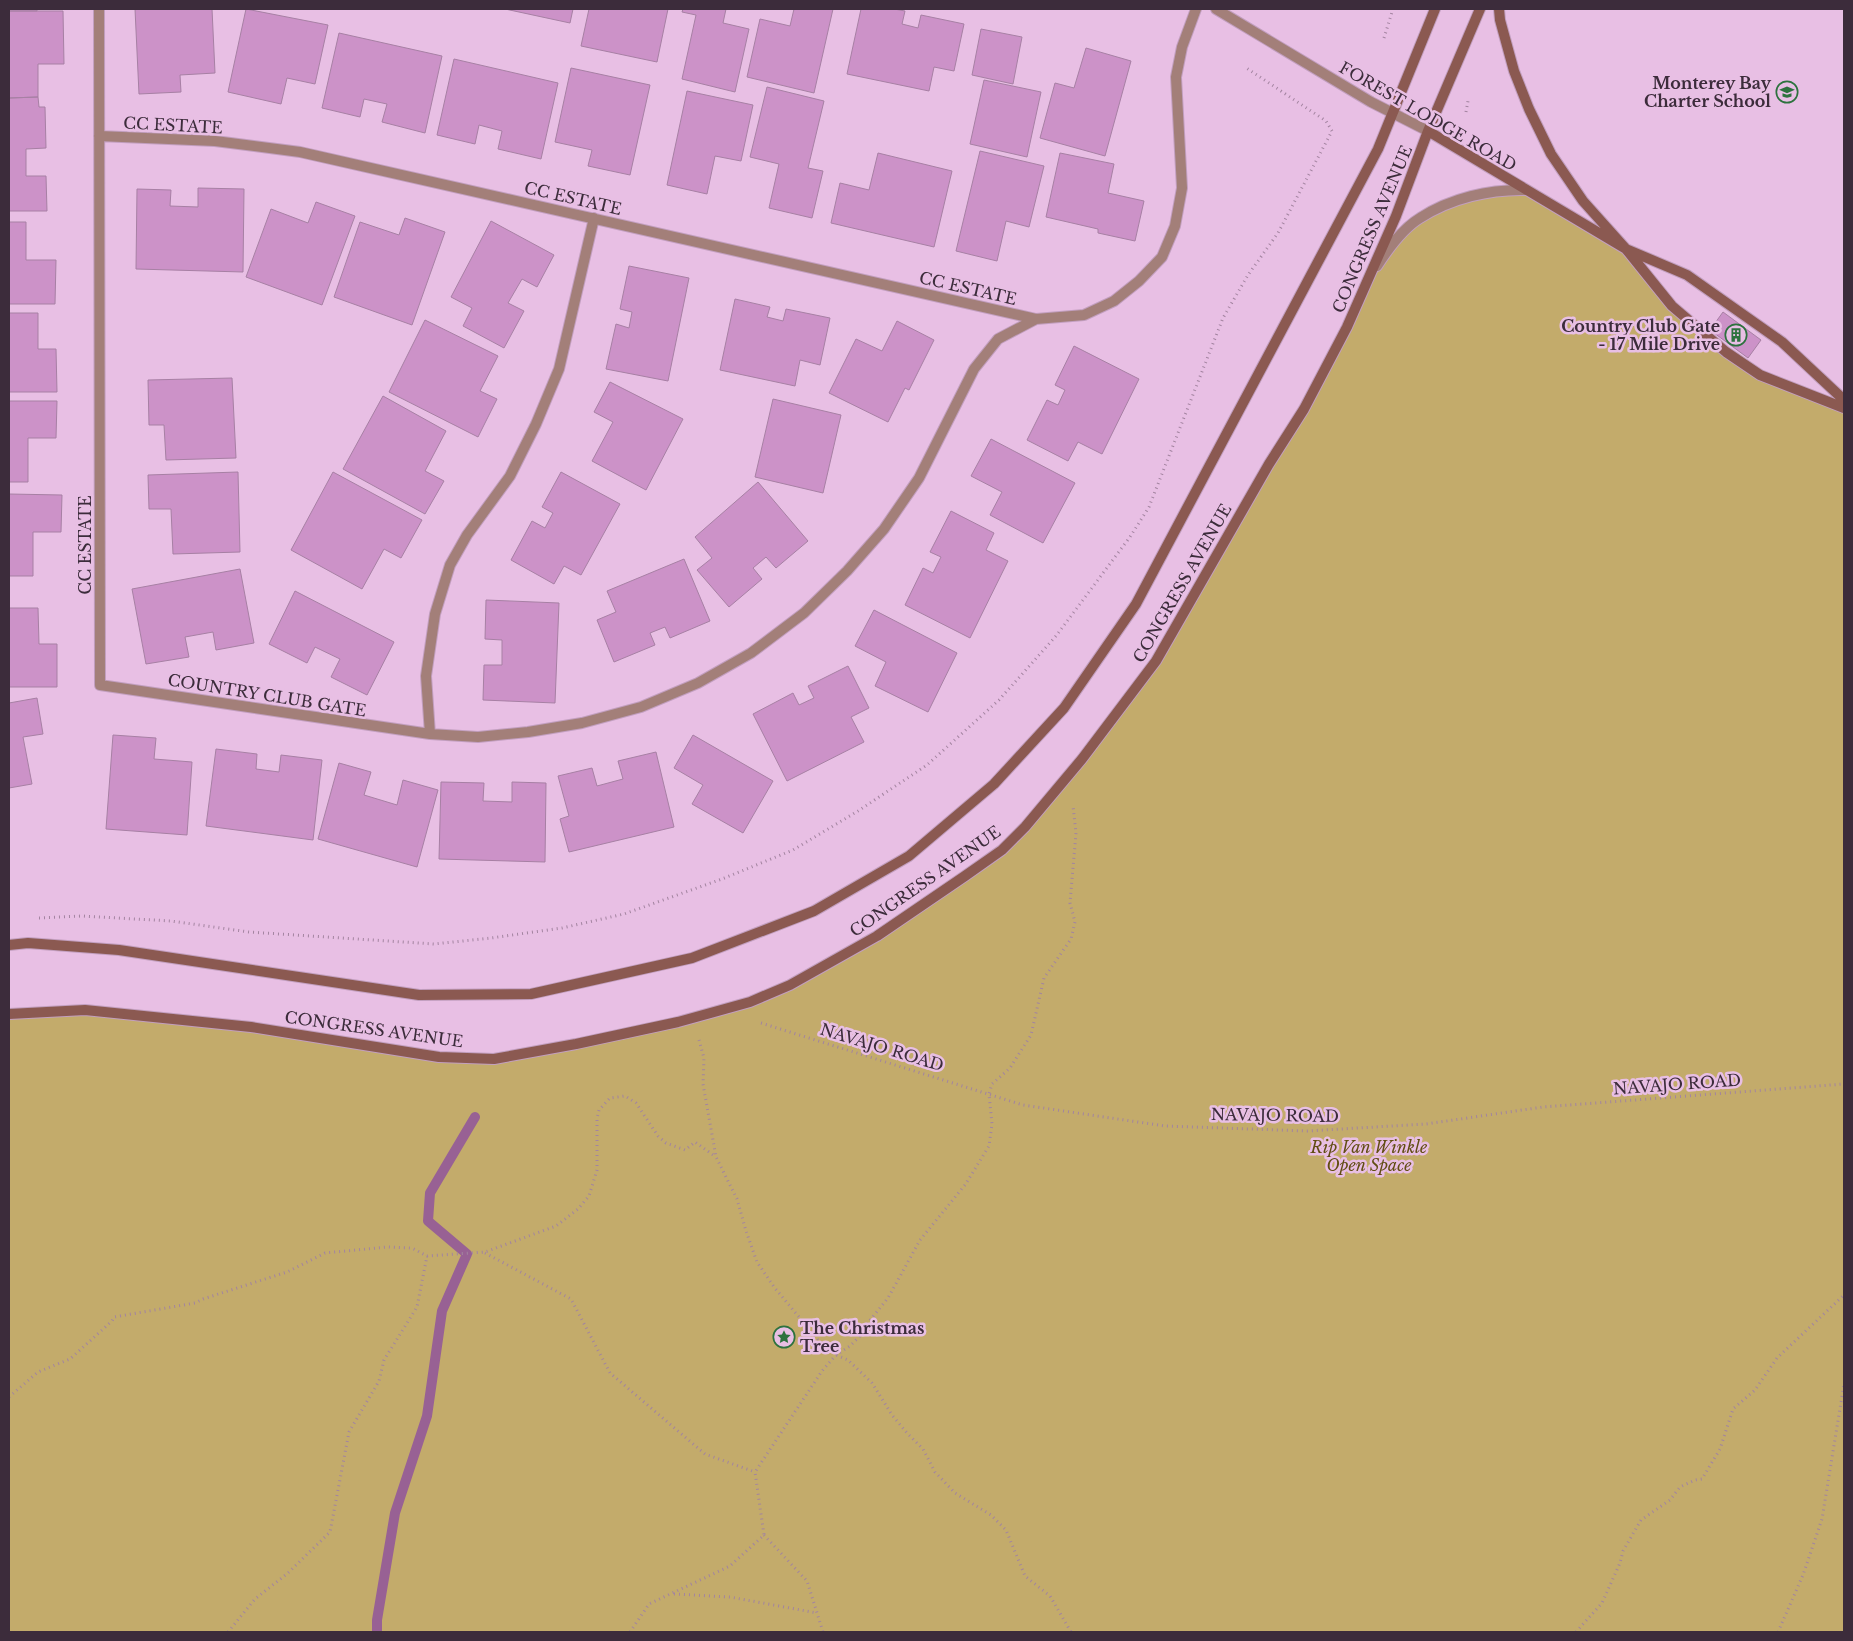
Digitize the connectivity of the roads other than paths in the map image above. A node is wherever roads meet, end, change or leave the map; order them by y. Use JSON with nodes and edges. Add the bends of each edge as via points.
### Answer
{"nodes":[{"id":1,"x":99,"y":9,"type":"edge"},
{"id":2,"x":1196,"y":9,"type":"edge"},
{"id":3,"x":1216,"y":9,"type":"edge"},
{"id":4,"x":1435,"y":9,"type":"edge"},
{"id":5,"x":1480,"y":9,"type":"edge"},
{"id":6,"x":1499,"y":9,"type":"edge"},
{"id":7,"x":1392,"y":112,"type":"junction"},
{"id":8,"x":1428,"y":131,"type":"junction"},
{"id":9,"x":99,"y":136,"type":"junction"},
{"id":10,"x":1526,"y":190,"type":"junction"},
{"id":11,"x":594,"y":218,"type":"junction"},
{"id":12,"x":1626,"y":249,"type":"junction"},
{"id":13,"x":1369,"y":278,"type":"junction"},
{"id":14,"x":1036,"y":319,"type":"junction"},
{"id":15,"x":1844,"y":400,"type":"edge"},
{"id":16,"x":1844,"y":408,"type":"edge"},
{"id":17,"x":100,"y":685,"type":"joint"},
{"id":18,"x":430,"y":734,"type":"junction"},
{"id":19,"x":9,"y":945,"type":"edge"},
{"id":20,"x":9,"y":1014,"type":"edge"}],
"edges":[{"from":1,"to":9,"type":"street","name":"CC ESTATE"},
{"from":2,"to":14,"type":"street","name":"COUNTRY CLUB GATE","via":[[1182,47],[1176,77],[1182,188],[1174,226],[1162,257],[1139,281],[1114,300],[1084,315]]},
{"from":3,"to":7,"type":"street","name":"FOREST LODGE ROAD"},
{"from":4,"to":7,"type":"street","name":"CONGRESS AVENUE"},
{"from":5,"to":8,"type":"street","name":"CONGRESS AVENUE"},
{"from":6,"to":12,"type":"street","via":[[1514,71],[1551,154],[1583,201]]},
{"from":7,"to":8,"type":"street","name":"FOREST LODGE ROAD"},
{"from":7,"to":19,"type":"street","name":"CONGRESS AVENUE","via":[[1378,150],[1136,604],[1064,708],[994,784],[909,856],[814,911],[692,958],[531,994],[419,995],[119,950],[28,943]]},
{"from":8,"to":10,"type":"street","name":"FOREST LODGE ROAD"},
{"from":8,"to":13,"type":"street","name":"CONGRESS AVENUE"},
{"from":9,"to":11,"type":"street","name":"CC ESTATE","via":[[215,142],[300,152]]},
{"from":9,"to":17,"type":"street","name":"CC ESTATE"},
{"from":10,"to":12,"type":"street","name":"FOREST LODGE ROAD"},
{"from":10,"to":13,"type":"street","via":[[1498,190],[1473,196],[1419,218],[1397,238]]},
{"from":11,"to":14,"type":"street","name":"CC ESTATE"},
{"from":11,"to":18,"type":"street","via":[[558,369],[536,424],[510,476],[467,535],[447,573],[435,614],[426,676]]},
{"from":12,"to":15,"type":"street","name":"FOREST LODGE ROAD","via":[[1688,275],[1748,316],[1782,342]]},
{"from":12,"to":16,"type":"street","name":"FOREST LODGE ROAD","via":[[1672,306],[1726,352],[1760,375]]},
{"from":13,"to":20,"type":"street","name":"CONGRESS AVENUE","via":[[1304,408],[1156,661],[1082,758],[1002,850],[877,936],[790,985],[750,1002],[694,1018],[494,1059],[439,1057],[251,1027],[85,1010]]},
{"from":14,"to":18,"type":"street","name":"COUNTRY CLUB GATE","via":[[998,339],[974,369],[919,478],[884,529],[804,613],[751,653],[673,694],[582,723],[478,737]]},
{"from":17,"to":18,"type":"street","name":"COUNTRY CLUB GATE"}]}
